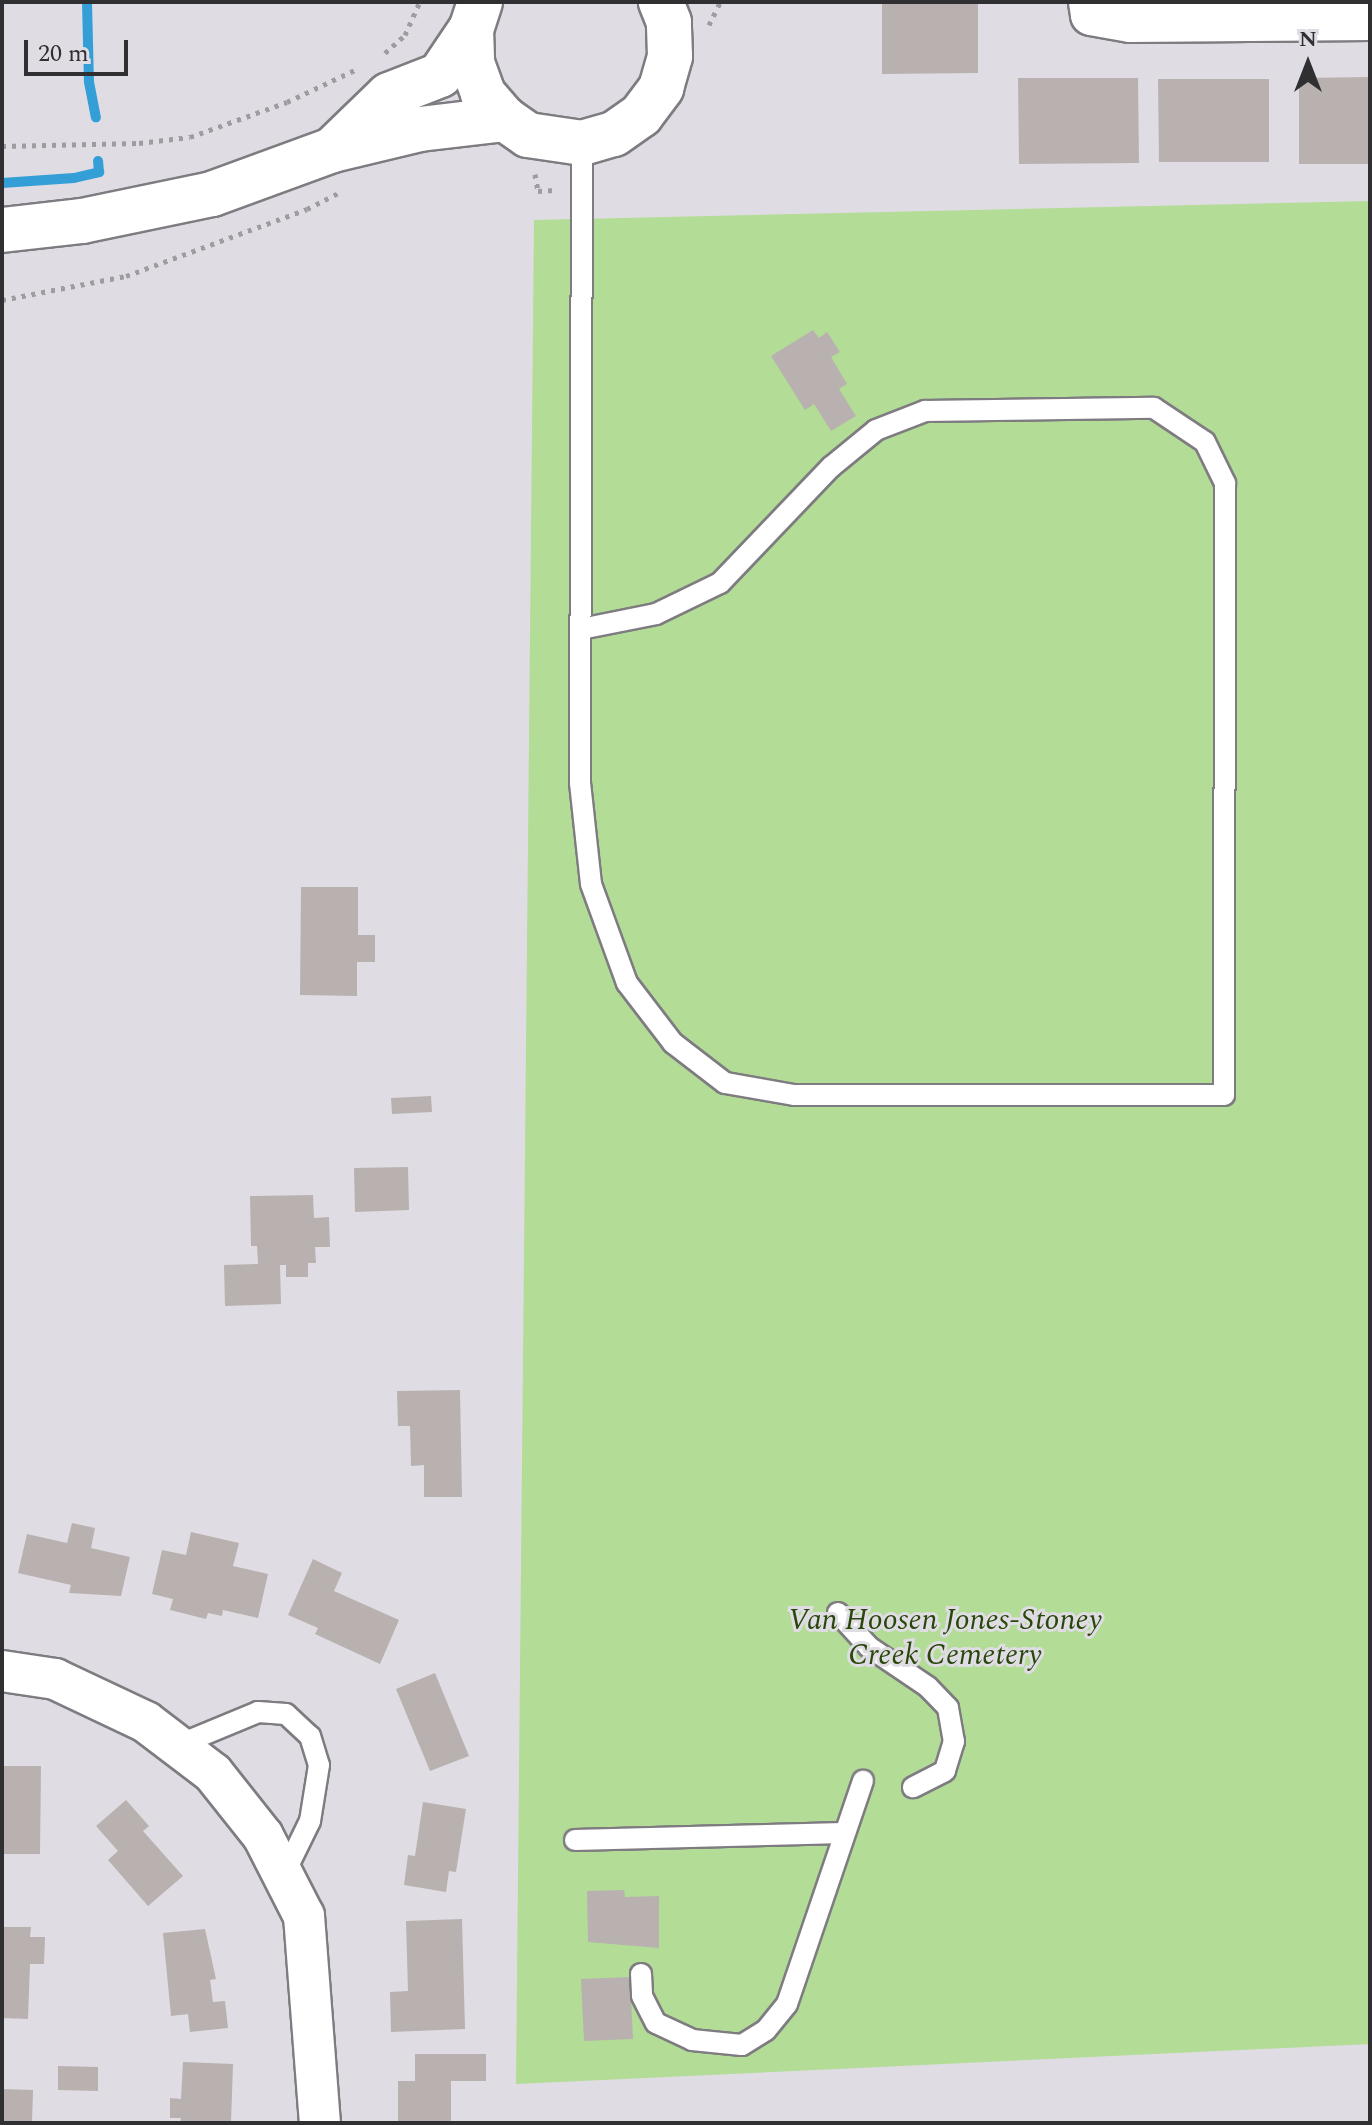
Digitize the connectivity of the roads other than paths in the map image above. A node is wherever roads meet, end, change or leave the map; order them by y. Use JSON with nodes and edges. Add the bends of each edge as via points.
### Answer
{"nodes":[{"id":1,"x":1089,"y":2,"type":"edge"},
{"id":2,"x":1195,"y":10,"type":"edge"},
{"id":3,"x":680,"y":14,"type":"edge"},
{"id":4,"x":475,"y":16,"type":"edge"},
{"id":5,"x":1370,"y":20,"type":"edge"},
{"id":6,"x":505,"y":119,"type":"junction"},
{"id":7,"x":582,"y":143,"type":"junction"},
{"id":8,"x":340,"y":168,"type":"junction"},
{"id":9,"x":2,"y":230,"type":"edge"},
{"id":10,"x":581,"y":629,"type":"junction"},
{"id":11,"x":838,"y":1613,"type":"dead end"},
{"id":12,"x":2,"y":1671,"type":"edge"},
{"id":13,"x":176,"y":1746,"type":"junction"},
{"id":14,"x":863,"y":1781,"type":"dead end"},
{"id":15,"x":913,"y":1787,"type":"dead end"},
{"id":16,"x":843,"y":1833,"type":"junction"},
{"id":17,"x":575,"y":1840,"type":"dead end"},
{"id":18,"x":283,"y":1876,"type":"junction"},
{"id":19,"x":641,"y":1974,"type":"dead end"},
{"id":20,"x":320,"y":2123,"type":"edge"}],
"edges":[{"from":1,"to":2,"type":"street","via":[[1091,15],[1130,22]]},
{"from":2,"to":5,"type":"street"},
{"from":3,"to":7,"type":"street","via":[[661,88],[648,106],[614,134]]},
{"from":4,"to":6,"type":"street","via":[[472,63],[483,94]]},
{"from":4,"to":8,"type":"street","via":[[440,75],[389,95]]},
{"from":6,"to":7,"type":"street","via":[[554,143]]},
{"from":6,"to":8,"type":"street","via":[[420,129]]},
{"from":7,"to":10,"type":"lane"},
{"from":8,"to":9,"type":"street","via":[[82,221]]},
{"from":10,"to":10,"type":"lane","via":[[580,783],[591,884],[627,983],[673,1043],[725,1083],[794,1095],[1224,1095],[1225,483],[1205,442],[1154,408],[925,411],[876,430],[831,467],[720,583],[656,614]]},
{"from":11,"to":15,"type":"lane","via":[[869,1647],[928,1687],[948,1708],[954,1741],[945,1771]]},
{"from":12,"to":13,"type":"street","via":[[55,1679],[146,1722]]},
{"from":13,"to":18,"type":"street","via":[[213,1773],[263,1836]]},
{"from":13,"to":18,"type":"lane","via":[[258,1712],[286,1714],[310,1736],[319,1765],[310,1821]]},
{"from":14,"to":16,"type":"lane"},
{"from":16,"to":17,"type":"lane"},
{"from":16,"to":19,"type":"lane","via":[[787,2004],[766,2030],[742,2045],[692,2040],[656,2023],[642,1996]]},
{"from":18,"to":20,"type":"street","via":[[304,1916]]}]}
